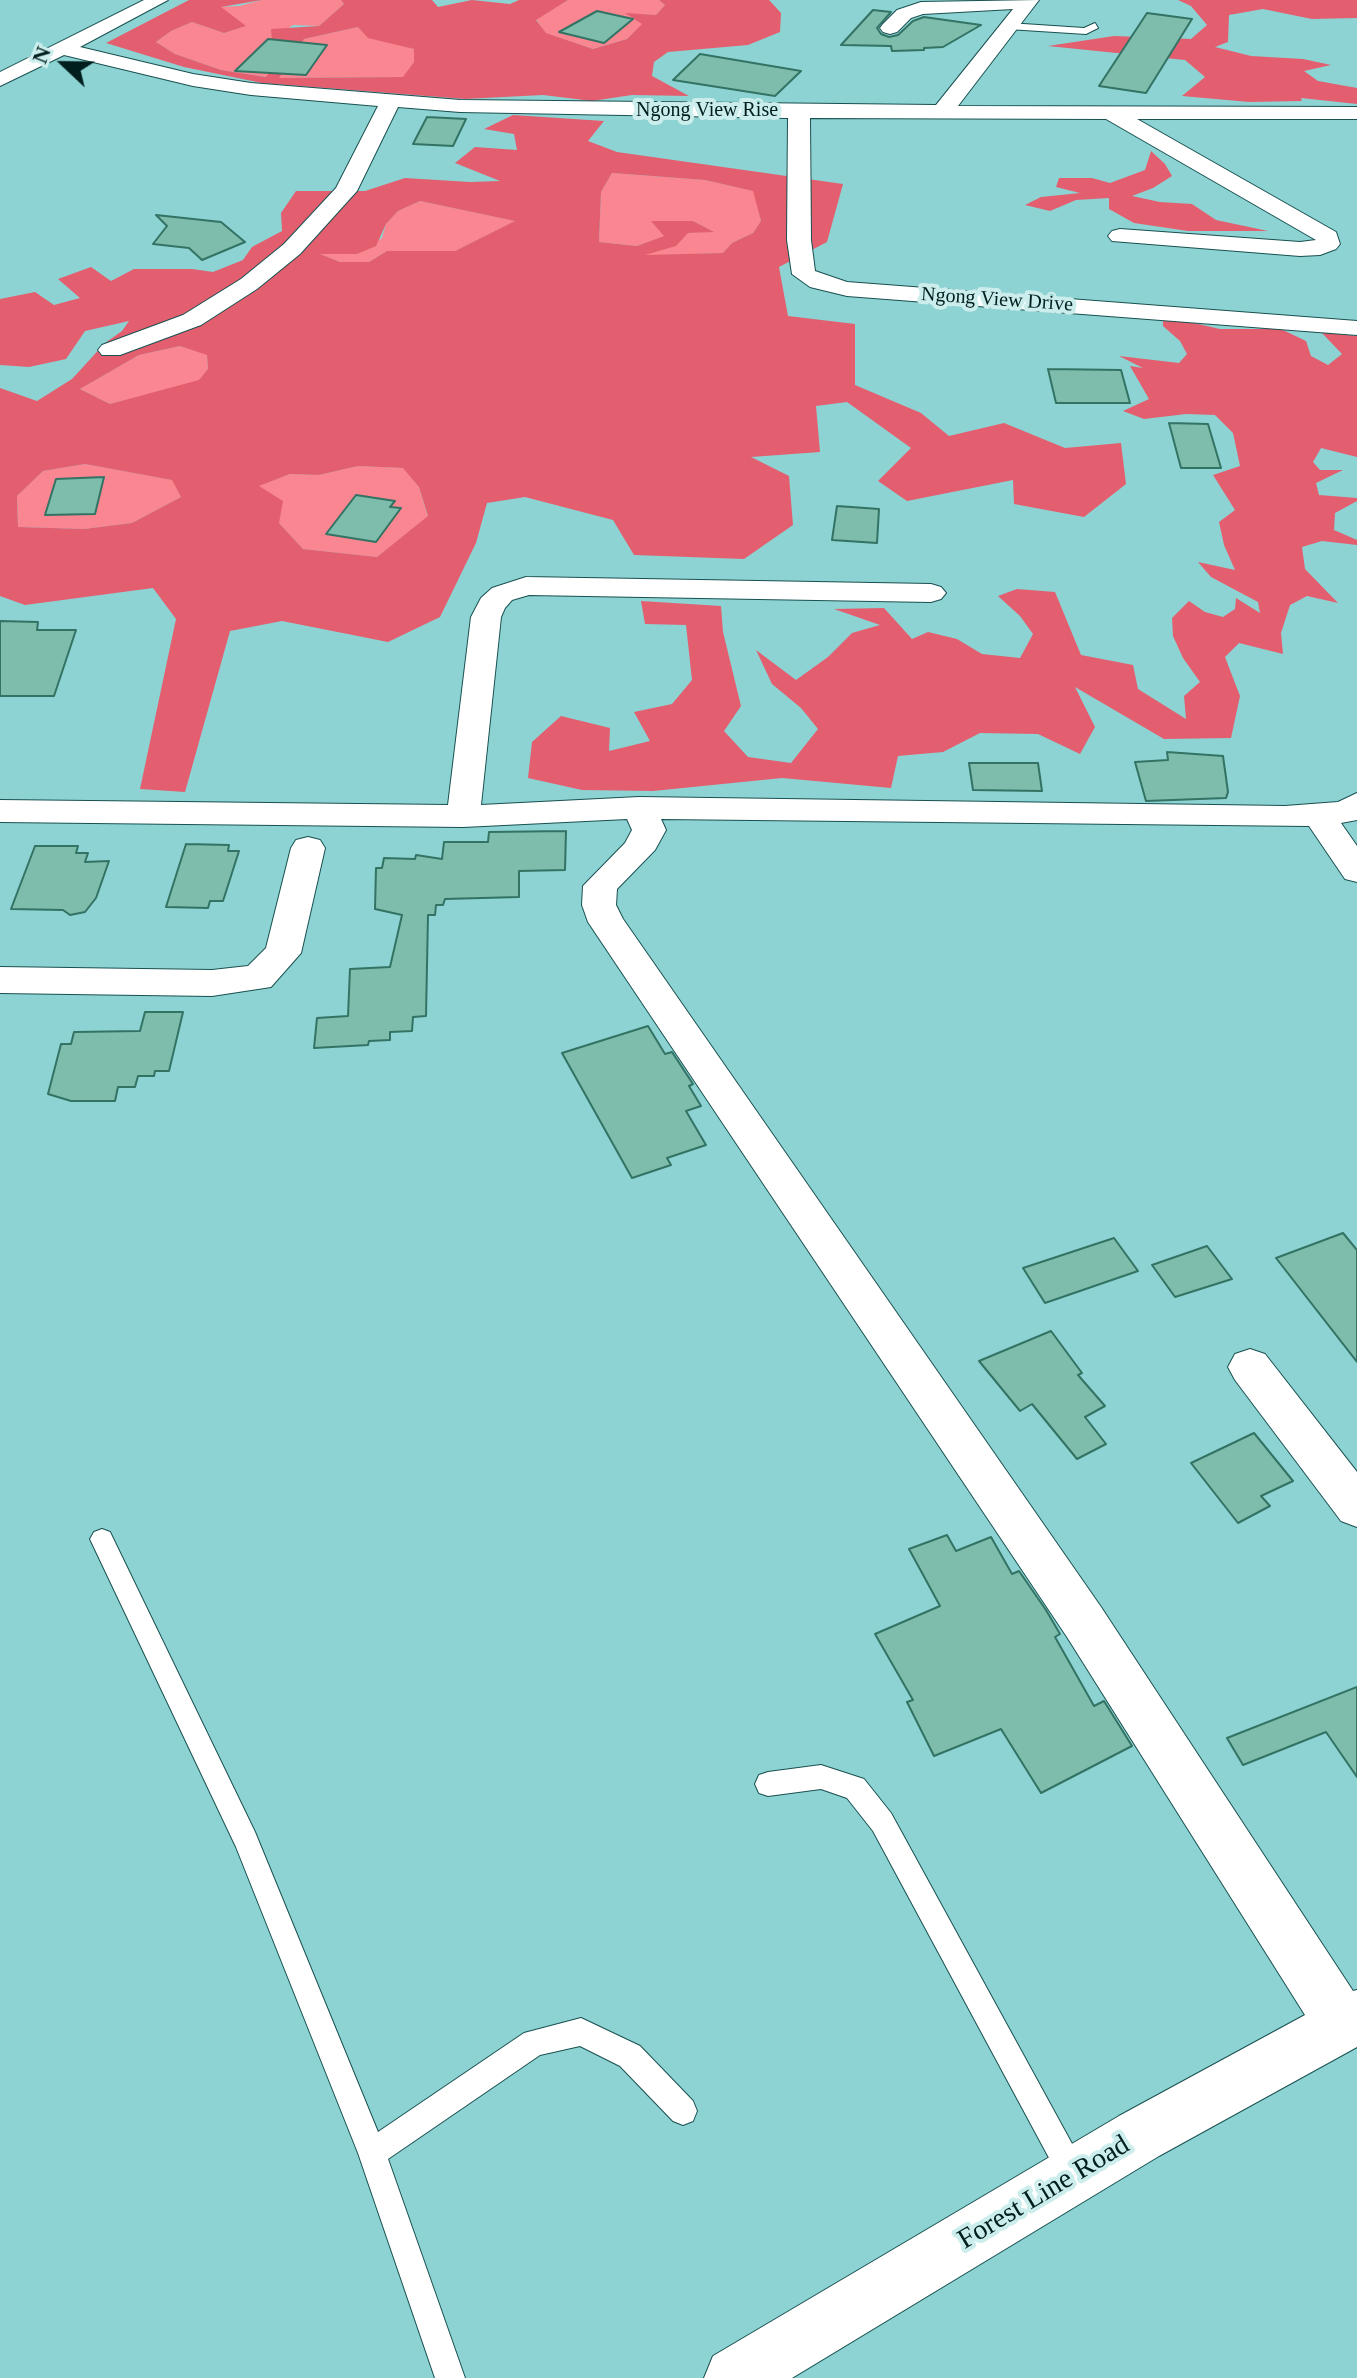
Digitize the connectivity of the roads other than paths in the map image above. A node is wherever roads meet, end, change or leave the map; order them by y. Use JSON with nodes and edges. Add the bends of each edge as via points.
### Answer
{"nodes":[{"id":1,"x":159,"y":0,"type":"edge"},
{"id":2,"x":1028,"y":2,"type":"edge"},
{"id":3,"x":1008,"y":26,"type":"junction"},
{"id":4,"x":890,"y":28,"type":"dead end"},
{"id":5,"x":1050,"y":29,"type":"dead end"},
{"id":6,"x":62,"y":49,"type":"junction"},
{"id":7,"x":0,"y":80,"type":"edge"},
{"id":8,"x":390,"y":102,"type":"junction"},
{"id":9,"x":799,"y":110,"type":"junction"},
{"id":10,"x":943,"y":111,"type":"junction"},
{"id":11,"x":1108,"y":111,"type":"junction"},
{"id":12,"x":1357,"y":113,"type":"edge"},
{"id":13,"x":1120,"y":236,"type":"dead end"},
{"id":14,"x":1357,"y":328,"type":"edge"},
{"id":15,"x":111,"y":350,"type":"dead end"},
{"id":16,"x":931,"y":593,"type":"dead end"},
{"id":17,"x":1357,"y":804,"type":"edge"},
{"id":18,"x":639,"y":808,"type":"junction"},
{"id":19,"x":0,"y":811,"type":"edge"},
{"id":20,"x":463,"y":816,"type":"junction"},
{"id":21,"x":1319,"y":816,"type":"junction"},
{"id":22,"x":308,"y":848,"type":"dead end"},
{"id":23,"x":1357,"y":871,"type":"edge"},
{"id":24,"x":0,"y":980,"type":"edge"},
{"id":25,"x":1250,"y":1367,"type":"dead end"},
{"id":26,"x":1357,"y":1507,"type":"edge"},
{"id":27,"x":102,"y":1539,"type":"dead end"},
{"id":28,"x":768,"y":1784,"type":"dead end"},
{"id":29,"x":1349,"y":2020,"type":"edge"},
{"id":30,"x":683,"y":2111,"type":"dead end"},
{"id":31,"x":372,"y":2153,"type":"junction"},
{"id":32,"x":1074,"y":2176,"type":"junction"},
{"id":33,"x":450,"y":2378,"type":"edge"},
{"id":34,"x":735,"y":2378,"type":"edge"}],
"edges":[{"from":1,"to":6,"type":"street"},
{"from":2,"to":3,"type":"street"},
{"from":2,"to":4,"type":"street","via":[[921,8],[904,14]]},
{"from":3,"to":5,"type":"lane"},
{"from":3,"to":10,"type":"street"},
{"from":6,"to":7,"type":"street"},
{"from":6,"to":8,"type":"street","name":"Ngong View Rise","via":[[193,80]]},
{"from":8,"to":9,"type":"street","name":"Ngong View Rise","via":[[544,110]]},
{"from":8,"to":15,"type":"street","via":[[346,191],[292,249],[192,320]]},
{"from":9,"to":10,"type":"street","name":"Ngong View Rise"},
{"from":9,"to":14,"type":"street","name":"Ngong View Drive","via":[[799,240],[804,274],[818,282],[847,289]]},
{"from":10,"to":11,"type":"street","name":"Ngong View Rise"},
{"from":11,"to":12,"type":"street","name":"Ngong View Rise"},
{"from":11,"to":13,"type":"street","via":[[1312,227],[1328,237],[1328,244],[1300,249]]},
{"from":16,"to":20,"type":"street","via":[[526,586],[502,594],[486,617]]},
{"from":17,"to":21,"type":"street","via":[[1347,812]]},
{"from":18,"to":20,"type":"street"},
{"from":18,"to":21,"type":"street"},
{"from":18,"to":29,"type":"street","via":[[649,830],[638,850],[600,886],[599,905],[606,922]]},
{"from":19,"to":20,"type":"street"},
{"from":21,"to":23,"type":"street"},
{"from":22,"to":24,"type":"street","via":[[283,953],[258,978],[212,983]]},
{"from":25,"to":26,"type":"street"},
{"from":27,"to":31,"type":"lane","via":[[246,1841]]},
{"from":28,"to":32,"type":"lane","via":[[821,1777],[855,1788],[882,1822]]},
{"from":29,"to":32,"type":"street","name":"Forest Line Road"},
{"from":30,"to":31,"type":"lane","via":[[630,2056],[581,2032],[534,2043]]},
{"from":31,"to":33,"type":"lane"},
{"from":32,"to":34,"type":"street","name":"Forest Line Road"}]}
